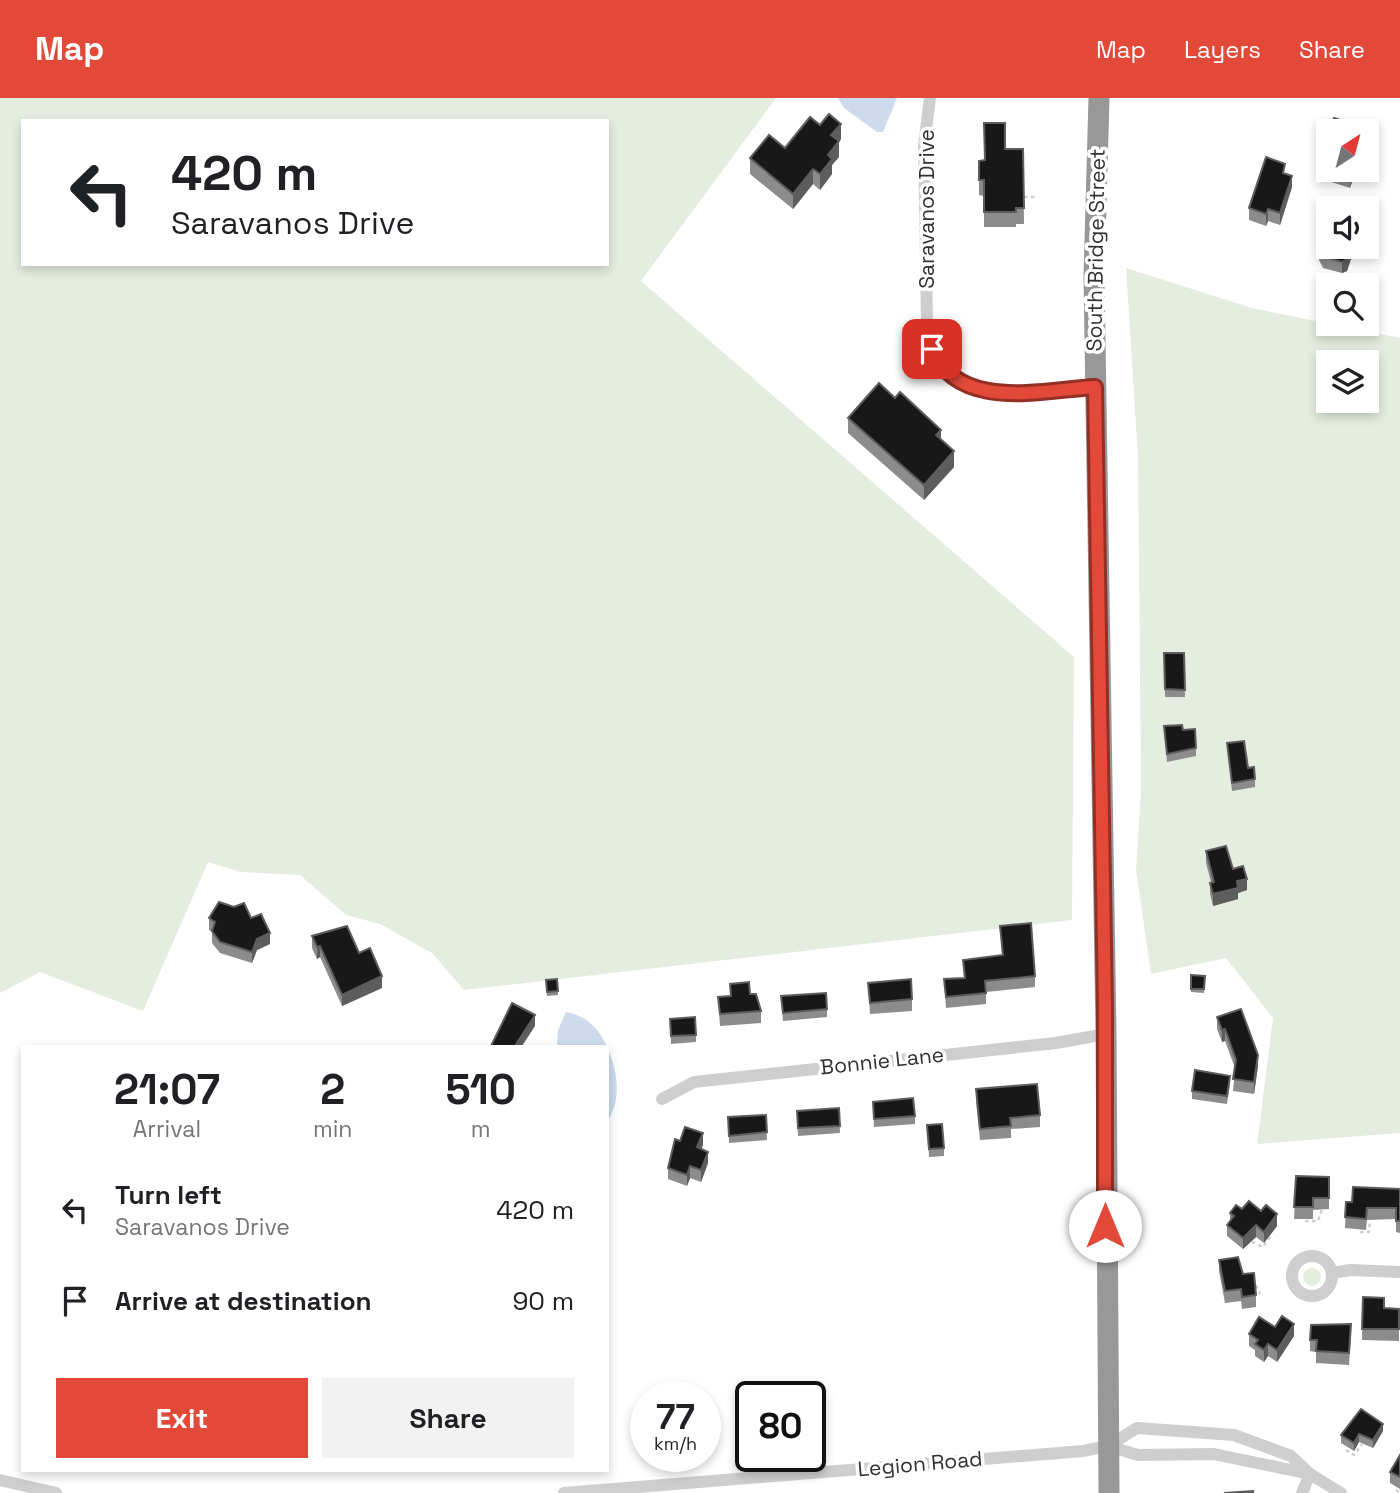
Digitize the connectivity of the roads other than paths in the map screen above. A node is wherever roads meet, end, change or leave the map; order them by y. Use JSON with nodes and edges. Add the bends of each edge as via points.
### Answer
{"nodes":[{"id":1,"x":930,"y":98,"type":"edge"},
{"id":2,"x":1099,"y":98,"type":"edge"},
{"id":3,"x":1095,"y":387,"type":"junction"},
{"id":4,"x":1105,"y":1034,"type":"junction"},
{"id":5,"x":662,"y":1099,"type":"dead end"},
{"id":6,"x":1400,"y":1272,"type":"edge"},
{"id":7,"x":1332,"y":1273,"type":"dead end"},
{"id":8,"x":1108,"y":1446,"type":"junction"},
{"id":9,"x":1310,"y":1474,"type":"junction"},
{"id":10,"x":0,"y":1480,"type":"edge"},
{"id":11,"x":56,"y":1493,"type":"edge"},
{"id":12,"x":564,"y":1493,"type":"edge"},
{"id":13,"x":1109,"y":1493,"type":"edge"},
{"id":14,"x":1302,"y":1493,"type":"edge"},
{"id":15,"x":1341,"y":1493,"type":"edge"}],
"edges":[{"from":1,"to":3,"type":"street","name":"Saravanos Drive","via":[[924,145],[927,322],[937,361],[955,380],[998,393]]},
{"from":2,"to":3,"type":"highway","name":"South Bridge Street"},
{"from":3,"to":4,"type":"highway","name":"South Bridge Street"},
{"from":4,"to":5,"type":"street","name":"Bonnie Lane","via":[[694,1082]]},
{"from":4,"to":8,"type":"highway","name":"South Bridge Street"},
{"from":6,"to":7,"type":"street"},
{"from":8,"to":9,"type":"street","via":[[1138,1455],[1214,1454]]},
{"from":8,"to":9,"type":"street","via":[[1138,1429],[1234,1435],[1291,1456]]},
{"from":8,"to":12,"type":"street","name":"Legion Road"},
{"from":8,"to":13,"type":"highway","name":"South Bridge Street"},
{"from":9,"to":14,"type":"street"},
{"from":9,"to":15,"type":"street"},
{"from":10,"to":11,"type":"street"}]}
